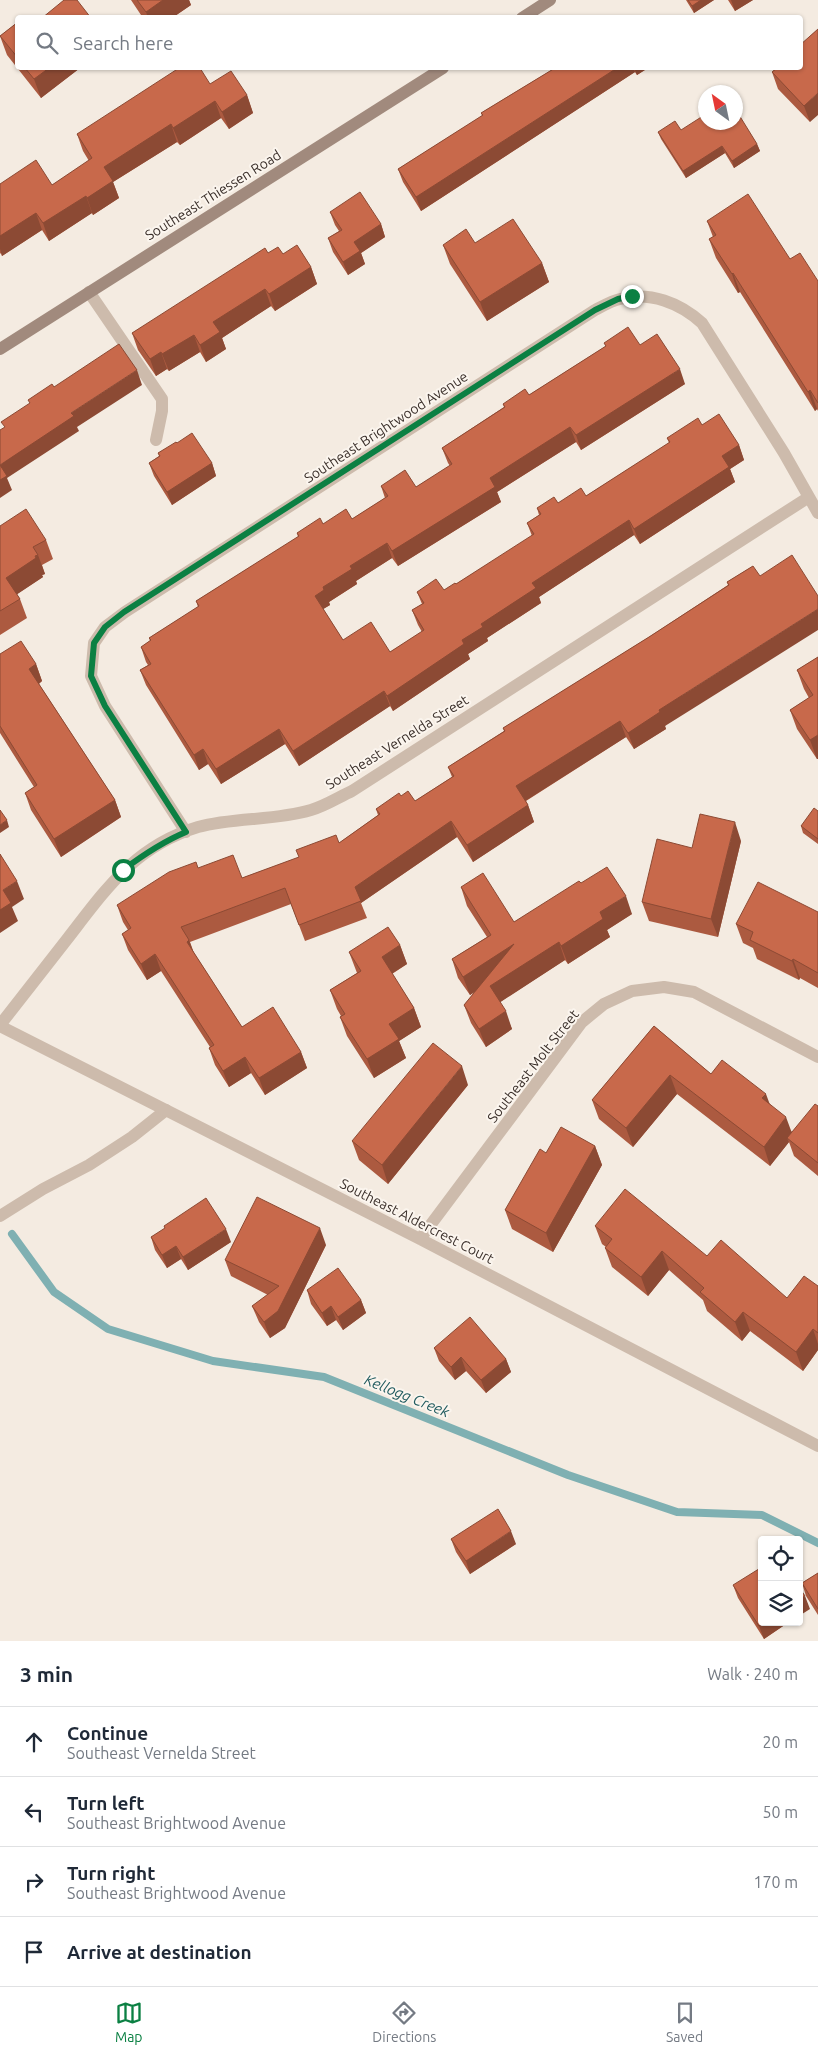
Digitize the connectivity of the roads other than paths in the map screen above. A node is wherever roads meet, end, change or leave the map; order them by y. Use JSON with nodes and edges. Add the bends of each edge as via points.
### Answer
{"nodes":[{"id":1,"x":550,"y":0,"type":"edge"},
{"id":2,"x":527,"y":15,"type":"edge"},
{"id":3,"x":440,"y":70,"type":"edge"},
{"id":4,"x":89,"y":292,"type":"junction"},
{"id":5,"x":0,"y":349,"type":"edge"},
{"id":6,"x":156,"y":440,"type":"dead end"},
{"id":7,"x":809,"y":497,"type":"junction"},
{"id":8,"x":818,"y":513,"type":"edge"},
{"id":9,"x":186,"y":832,"type":"junction"},
{"id":10,"x":0,"y":1026,"type":"edge"},
{"id":11,"x":818,"y":1057,"type":"edge"},
{"id":12,"x":166,"y":1110,"type":"junction"},
{"id":13,"x":0,"y":1216,"type":"edge"},
{"id":14,"x":420,"y":1239,"type":"junction"},
{"id":15,"x":818,"y":1446,"type":"edge"}],
"edges":[{"from":1,"to":2,"type":"main road"},
{"from":3,"to":4,"type":"main road","name":"Southeast Thiessen Road"},
{"from":4,"to":5,"type":"main road","name":"Southeast Thiessen Road"},
{"from":4,"to":6,"type":"street","via":[[162,399]]},
{"from":7,"to":8,"type":"street","name":"Southeast Brightwood Avenue"},
{"from":7,"to":9,"type":"street","name":"Southeast Vernelda Street","via":[[352,791],[313,810],[274,818],[233,821]]},
{"from":7,"to":9,"type":"street","name":"Southeast Brightwood Avenue","via":[[702,323],[691,313],[678,305],[632,296],[595,310],[105,627],[94,643],[91,676],[105,706]]},
{"from":9,"to":10,"type":"street","name":"Southeast Vernelda Street","via":[[167,839],[123,870]]},
{"from":10,"to":12,"type":"street","name":"Southeast Aldercrest Court"},
{"from":11,"to":14,"type":"street","name":"Southeast Molt Street","via":[[694,992],[664,987],[632,991],[604,1004],[582,1022]]},
{"from":12,"to":13,"type":"street","via":[[89,1165]]},
{"from":12,"to":14,"type":"street","name":"Southeast Aldercrest Court"},
{"from":14,"to":15,"type":"street","name":"Southeast Aldercrest Court"}]}
